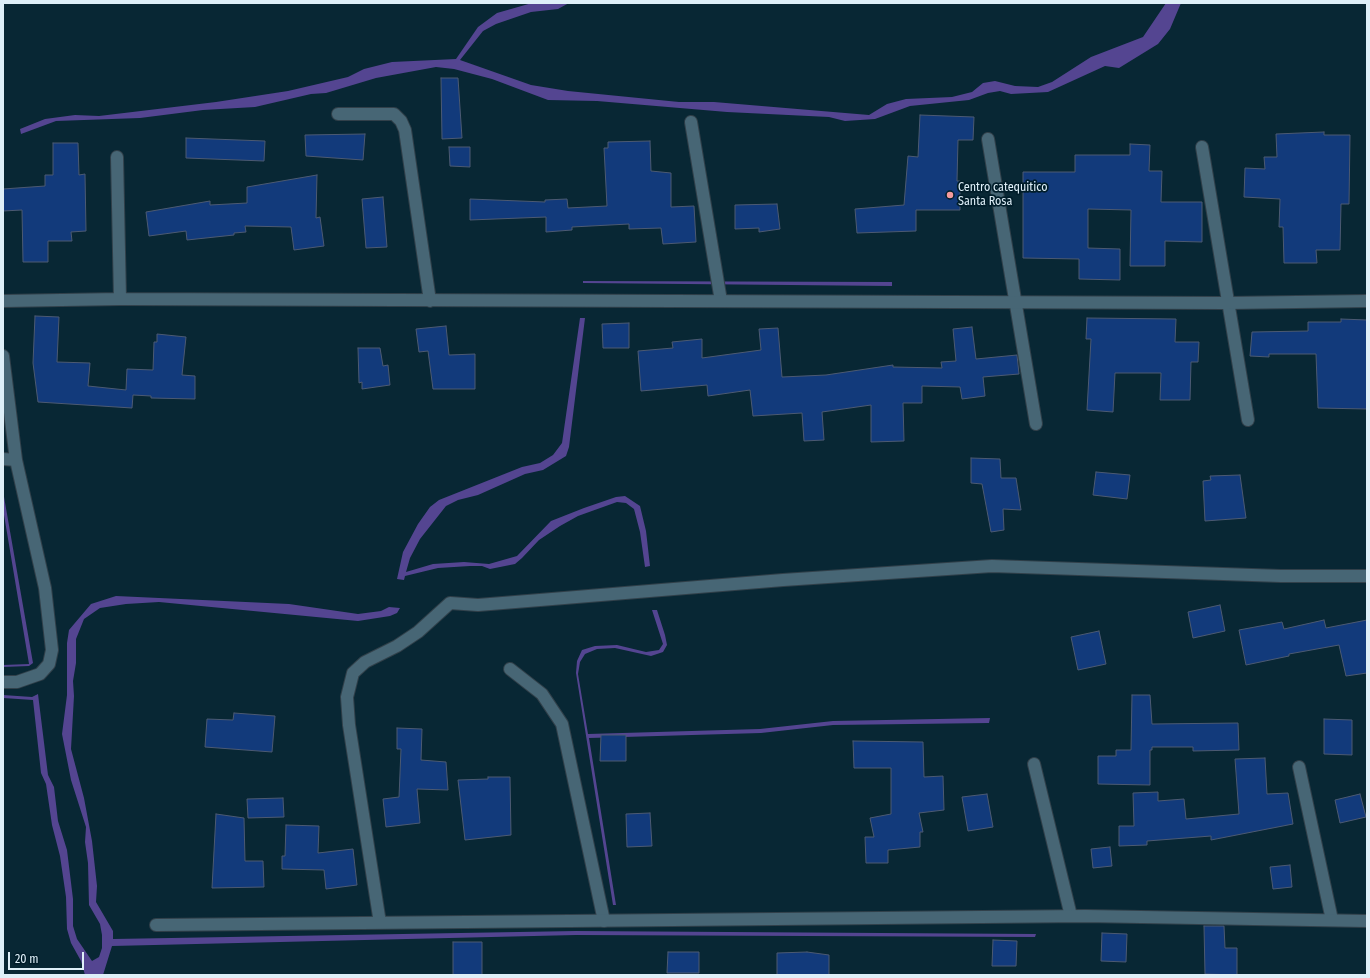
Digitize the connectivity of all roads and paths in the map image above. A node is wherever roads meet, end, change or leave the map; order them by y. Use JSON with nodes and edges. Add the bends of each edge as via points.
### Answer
{"nodes":[{"id":1,"x":338,"y":114,"type":"dead end"},
{"id":2,"x":691,"y":122,"type":"dead end"},
{"id":3,"x":988,"y":139,"type":"dead end"},
{"id":4,"x":1202,"y":147,"type":"dead end"},
{"id":5,"x":117,"y":157,"type":"dead end"},
{"id":6,"x":120,"y":299,"type":"junction"},
{"id":7,"x":3,"y":301,"type":"edge"},
{"id":8,"x":430,"y":301,"type":"junction"},
{"id":9,"x":721,"y":301,"type":"junction"},
{"id":10,"x":1367,"y":301,"type":"edge"},
{"id":11,"x":1015,"y":302,"type":"junction"},
{"id":12,"x":1227,"y":303,"type":"junction"},
{"id":13,"x":3,"y":356,"type":"edge"},
{"id":14,"x":1248,"y":420,"type":"dead end"},
{"id":15,"x":1036,"y":424,"type":"dead end"},
{"id":16,"x":3,"y":458,"type":"edge"},
{"id":17,"x":16,"y":460,"type":"junction"},
{"id":18,"x":1367,"y":576,"type":"edge"},
{"id":19,"x":510,"y":669,"type":"dead end"},
{"id":20,"x":3,"y":682,"type":"edge"},
{"id":21,"x":1034,"y":764,"type":"dead end"},
{"id":22,"x":1299,"y":767,"type":"dead end"},
{"id":23,"x":1071,"y":916,"type":"junction"},
{"id":24,"x":604,"y":920,"type":"junction"},
{"id":25,"x":1332,"y":920,"type":"junction"},
{"id":26,"x":1367,"y":921,"type":"edge"},
{"id":27,"x":380,"y":923,"type":"junction"},
{"id":28,"x":156,"y":925,"type":"dead end"}],
"edges":[{"from":1,"to":8,"type":"street","via":[[394,114],[401,121],[405,130]]},
{"from":2,"to":9,"type":"street"},
{"from":3,"to":11,"type":"street"},
{"from":4,"to":12,"type":"street"},
{"from":5,"to":6,"type":"street"},
{"from":6,"to":7,"type":"street"},
{"from":6,"to":8,"type":"street"},
{"from":8,"to":9,"type":"street"},
{"from":9,"to":11,"type":"street"},
{"from":10,"to":12,"type":"street"},
{"from":11,"to":12,"type":"street"},
{"from":11,"to":15,"type":"street"},
{"from":12,"to":14,"type":"street"},
{"from":13,"to":17,"type":"street"},
{"from":16,"to":17,"type":"street"},
{"from":17,"to":20,"type":"street","via":[[45,588],[52,650],[49,664],[40,674],[17,682]]},
{"from":18,"to":27,"type":"street","via":[[1281,576],[992,566],[478,605],[450,603],[418,632],[365,662],[353,673],[348,697],[349,725]]},
{"from":19,"to":24,"type":"street","via":[[542,694],[562,724]]},
{"from":21,"to":23,"type":"street"},
{"from":22,"to":25,"type":"street"},
{"from":23,"to":24,"type":"street"},
{"from":23,"to":25,"type":"street"},
{"from":24,"to":27,"type":"street"},
{"from":25,"to":26,"type":"street"},
{"from":27,"to":28,"type":"street"}]}
